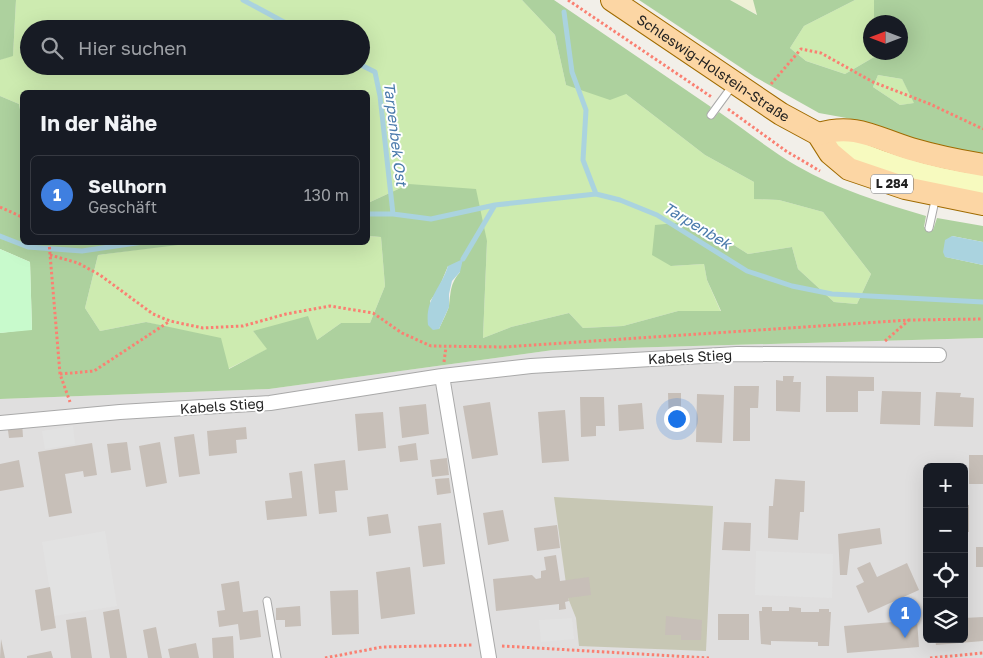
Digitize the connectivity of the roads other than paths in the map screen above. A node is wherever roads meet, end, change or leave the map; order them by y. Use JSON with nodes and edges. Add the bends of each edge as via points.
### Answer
{"nodes":[{"id":1,"x":612,"y":0,"type":"edge"},
{"id":2,"x":734,"y":82,"type":"junction"},
{"id":3,"x":711,"y":115,"type":"dead end"},
{"id":4,"x":818,"y":134,"type":"junction"},
{"id":5,"x":983,"y":166,"type":"edge"},
{"id":6,"x":983,"y":185,"type":"edge"},
{"id":7,"x":936,"y":196,"type":"junction"},
{"id":8,"x":983,"y":204,"type":"edge"},
{"id":9,"x":929,"y":228,"type":"dead end"},
{"id":10,"x":939,"y":355,"type":"dead end"},
{"id":11,"x":442,"y":376,"type":"junction"},
{"id":12,"x":0,"y":424,"type":"edge"},
{"id":13,"x":267,"y":600,"type":"dead end"},
{"id":14,"x":488,"y":652,"type":"edge"},
{"id":15,"x":277,"y":658,"type":"edge"}],
"edges":[{"from":1,"to":2,"type":"main road","name":"Schleswig-Holstein-Straße","number":"L 284"},
{"from":2,"to":3,"type":"lane"},
{"from":2,"to":4,"type":"main road","name":"Schleswig-Holstein-Straße","number":"L 284"},
{"from":4,"to":5,"type":"main road","via":[[838,128],[862,131],[927,153]]},
{"from":4,"to":6,"type":"main road","name":"Schleswig-Holstein-Straße","number":"L 284","via":[[880,160]]},
{"from":4,"to":7,"type":"main road","name":"Schleswig-Holstein-Straße","number":"L 284","via":[[830,154],[849,169]]},
{"from":7,"to":8,"type":"main road","name":"Schleswig-Holstein-Straße","number":"L 284"},
{"from":7,"to":9,"type":"lane"},
{"from":10,"to":11,"type":"street","name":"Kabels Stieg","via":[[737,354],[531,366]]},
{"from":11,"to":12,"type":"street","name":"Kabels Stieg","via":[[270,403]]},
{"from":11,"to":14,"type":"street"},
{"from":13,"to":15,"type":"lane"}]}
